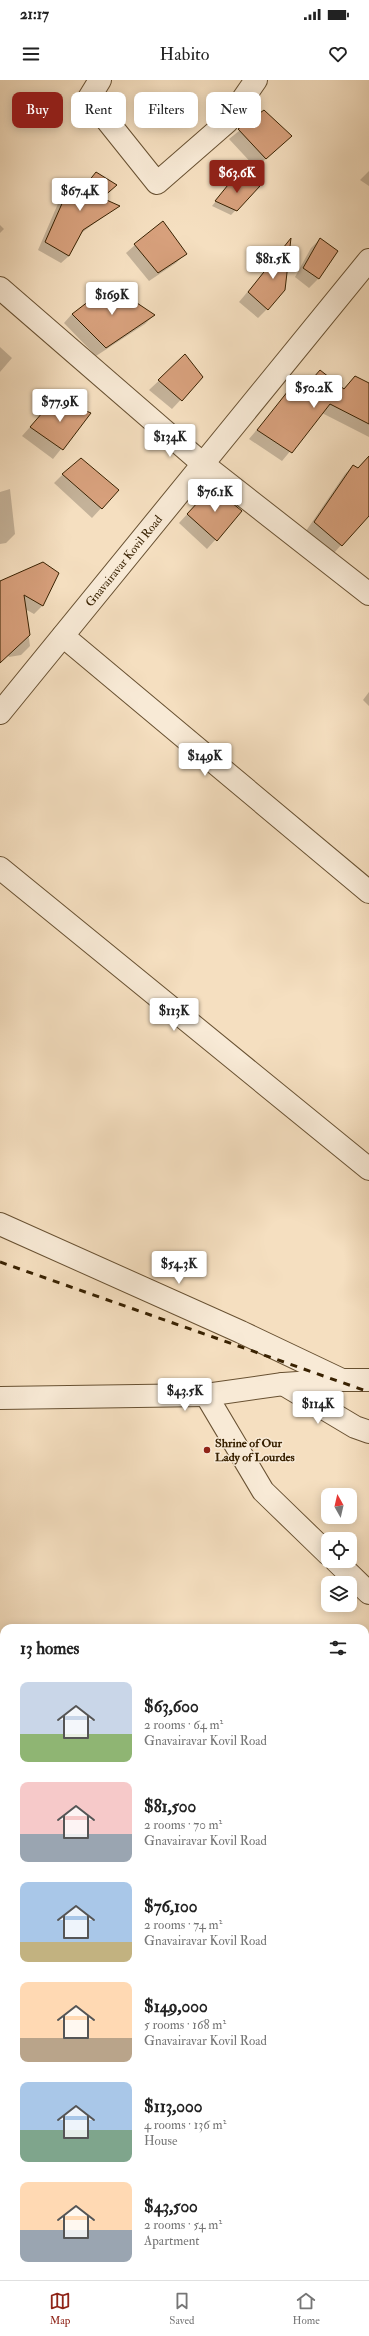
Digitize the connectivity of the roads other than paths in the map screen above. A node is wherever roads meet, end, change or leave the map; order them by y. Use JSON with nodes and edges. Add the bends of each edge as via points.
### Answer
{"nodes":[{"id":1,"x":100,"y":80,"type":"edge"},
{"id":2,"x":256,"y":80,"type":"edge"},
{"id":3,"x":369,"y":260,"type":"edge"},
{"id":4,"x":0,"y":288,"type":"edge"},
{"id":5,"x":203,"y":464,"type":"junction"},
{"id":6,"x":369,"y":594,"type":"edge"},
{"id":7,"x":63,"y":636,"type":"junction"},
{"id":8,"x":0,"y":714,"type":"edge"},
{"id":9,"x":0,"y":868,"type":"edge"},
{"id":10,"x":369,"y":892,"type":"edge"},
{"id":11,"x":369,"y":1169,"type":"edge"},
{"id":12,"x":0,"y":1224,"type":"edge"},
{"id":13,"x":342,"y":1380,"type":"junction"},
{"id":14,"x":369,"y":1380,"type":"edge"},
{"id":15,"x":283,"y":1384,"type":"junction"},
{"id":16,"x":206,"y":1395,"type":"junction"},
{"id":17,"x":0,"y":1398,"type":"edge"},
{"id":18,"x":369,"y":1432,"type":"edge"},
{"id":19,"x":321,"y":1547,"type":"edge"},
{"id":20,"x":343,"y":1568,"type":"edge"},
{"id":21,"x":369,"y":1593,"type":"edge"}],
"edges":[{"from":1,"to":2,"type":"street","via":[[89,98],[157,183],[227,122]]},
{"from":3,"to":5,"type":"street","name":"Gnavairavar Kovil Road"},
{"from":4,"to":5,"type":"street"},
{"from":5,"to":6,"type":"street"},
{"from":5,"to":7,"type":"street","name":"Gnavairavar Kovil Road"},
{"from":7,"to":8,"type":"street","name":"Gnavairavar Kovil Road"},
{"from":7,"to":10,"type":"street"},
{"from":9,"to":11,"type":"street"},
{"from":12,"to":13,"type":"street"},
{"from":13,"to":14,"type":"street"},
{"from":13,"to":15,"type":"street"},
{"from":15,"to":16,"type":"street"},
{"from":15,"to":18,"type":"street","via":[[355,1427]]},
{"from":16,"to":17,"type":"street"},
{"from":16,"to":19,"type":"street","via":[[263,1491]]},
{"from":20,"to":21,"type":"street"}]}
